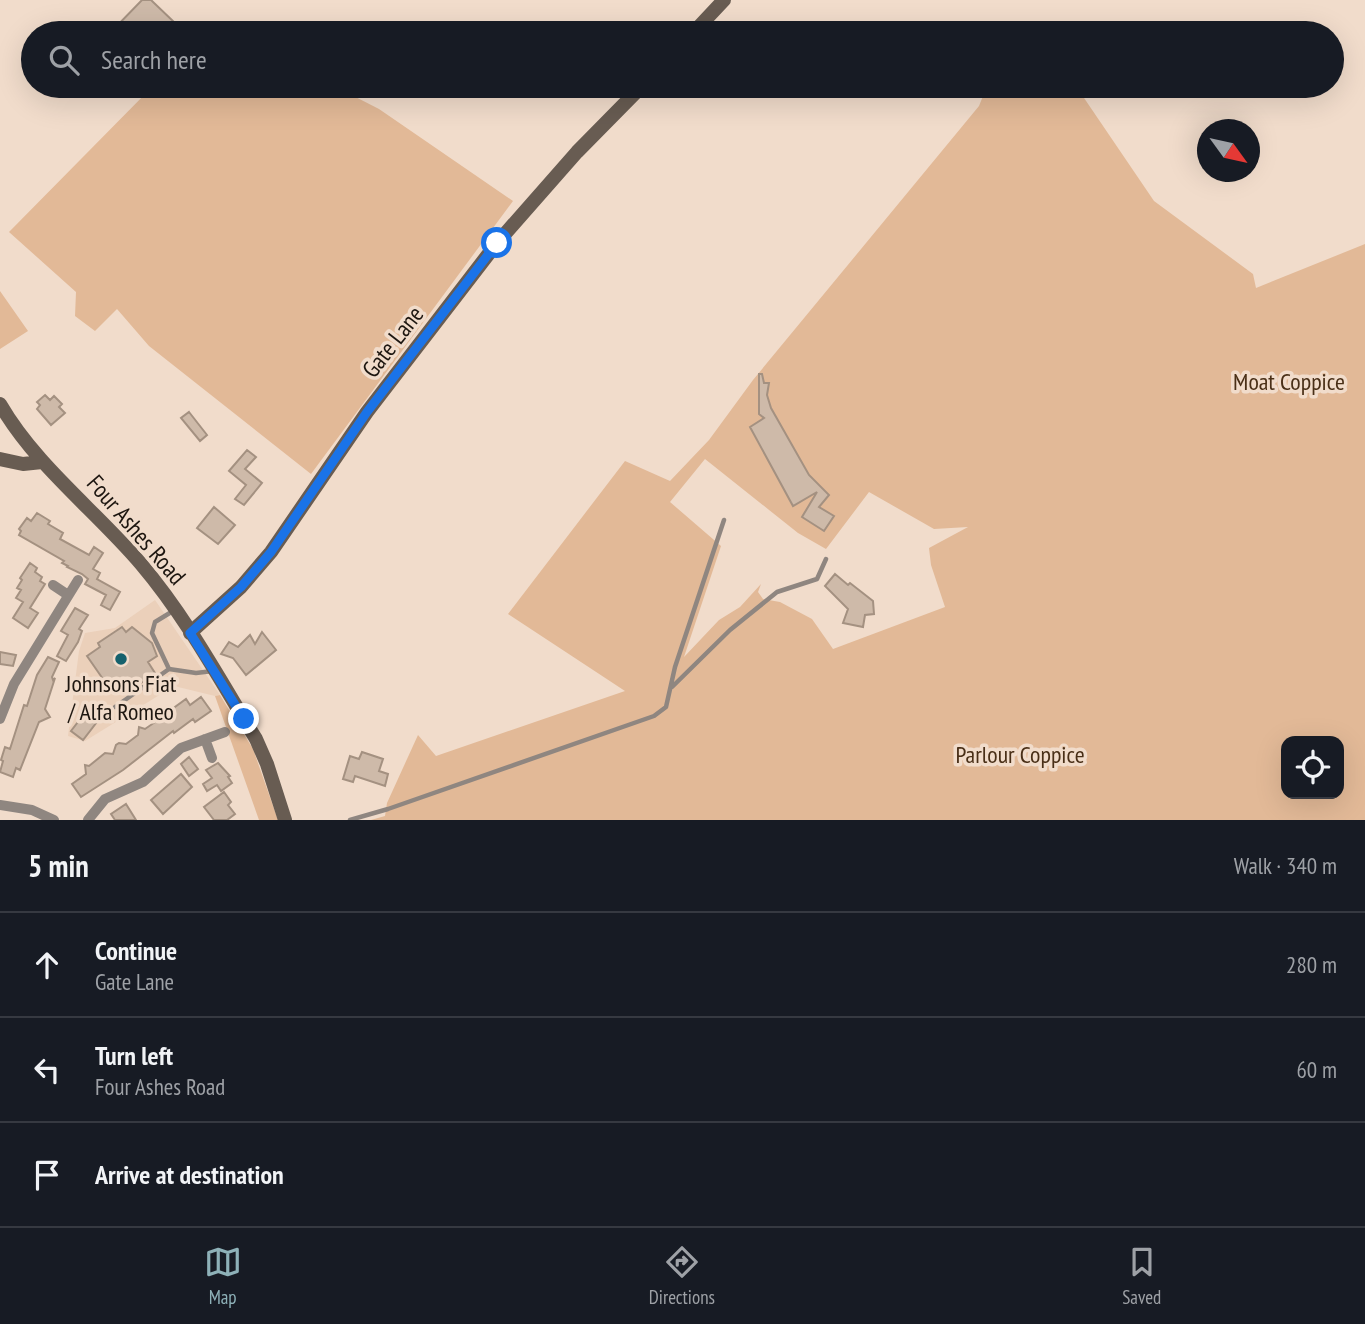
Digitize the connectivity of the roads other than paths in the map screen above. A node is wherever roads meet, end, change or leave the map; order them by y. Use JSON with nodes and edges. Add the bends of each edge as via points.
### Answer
{"nodes":[{"id":1,"x":724,"y":0,"type":"edge"},
{"id":2,"x":704,"y":21,"type":"edge"},
{"id":3,"x":630,"y":98,"type":"edge"},
{"id":4,"x":0,"y":404,"type":"edge"},
{"id":5,"x":0,"y":459,"type":"edge"},
{"id":6,"x":42,"y":462,"type":"junction"},
{"id":7,"x":724,"y":520,"type":"dead end"},
{"id":8,"x":826,"y":559,"type":"dead end"},
{"id":9,"x":78,"y":580,"type":"dead end"},
{"id":10,"x":53,"y":585,"type":"dead end"},
{"id":11,"x":68,"y":595,"type":"junction"},
{"id":12,"x":174,"y":610,"type":"junction"},
{"id":13,"x":190,"y":633,"type":"junction"},
{"id":14,"x":169,"y":669,"type":"junction"},
{"id":15,"x":214,"y":671,"type":"junction"},
{"id":16,"x":672,"y":688,"type":"junction"},
{"id":17,"x":116,"y":707,"type":"dead end"},
{"id":18,"x":0,"y":719,"type":"edge"},
{"id":19,"x":225,"y":732,"type":"dead end"},
{"id":20,"x":205,"y":739,"type":"junction"},
{"id":21,"x":212,"y":758,"type":"dead end"},
{"id":22,"x":0,"y":804,"type":"edge"},
{"id":23,"x":54,"y":820,"type":"edge"},
{"id":24,"x":88,"y":820,"type":"edge"},
{"id":25,"x":285,"y":820,"type":"edge"},
{"id":26,"x":350,"y":820,"type":"edge"}],
"edges":[{"from":1,"to":2,"type":"street"},
{"from":3,"to":13,"type":"street","name":"Gate Lane","via":[[497,243],[367,412],[271,552],[241,587]]},
{"from":4,"to":6,"type":"street","name":"Four Ashes Road"},
{"from":5,"to":6,"type":"street"},
{"from":6,"to":12,"type":"street","name":"Four Ashes Road","via":[[122,542]]},
{"from":7,"to":16,"type":"lane"},
{"from":8,"to":16,"type":"lane","via":[[817,579],[777,592],[730,630]]},
{"from":9,"to":11,"type":"street"},
{"from":10,"to":11,"type":"street"},
{"from":11,"to":18,"type":"street","via":[[14,684]]},
{"from":12,"to":13,"type":"street","name":"Four Ashes Road"},
{"from":12,"to":14,"type":"lane","via":[[155,622],[152,634]]},
{"from":13,"to":15,"type":"street","name":"Four Ashes Road"},
{"from":14,"to":15,"type":"lane"},
{"from":14,"to":17,"type":"lane"},
{"from":15,"to":25,"type":"street","name":"Four Ashes Road","via":[[256,739]]},
{"from":16,"to":26,"type":"lane","via":[[666,707],[654,716]]},
{"from":19,"to":20,"type":"street"},
{"from":20,"to":21,"type":"street"},
{"from":20,"to":24,"type":"street","via":[[181,748],[143,782],[105,799]]},
{"from":22,"to":23,"type":"street"}]}
